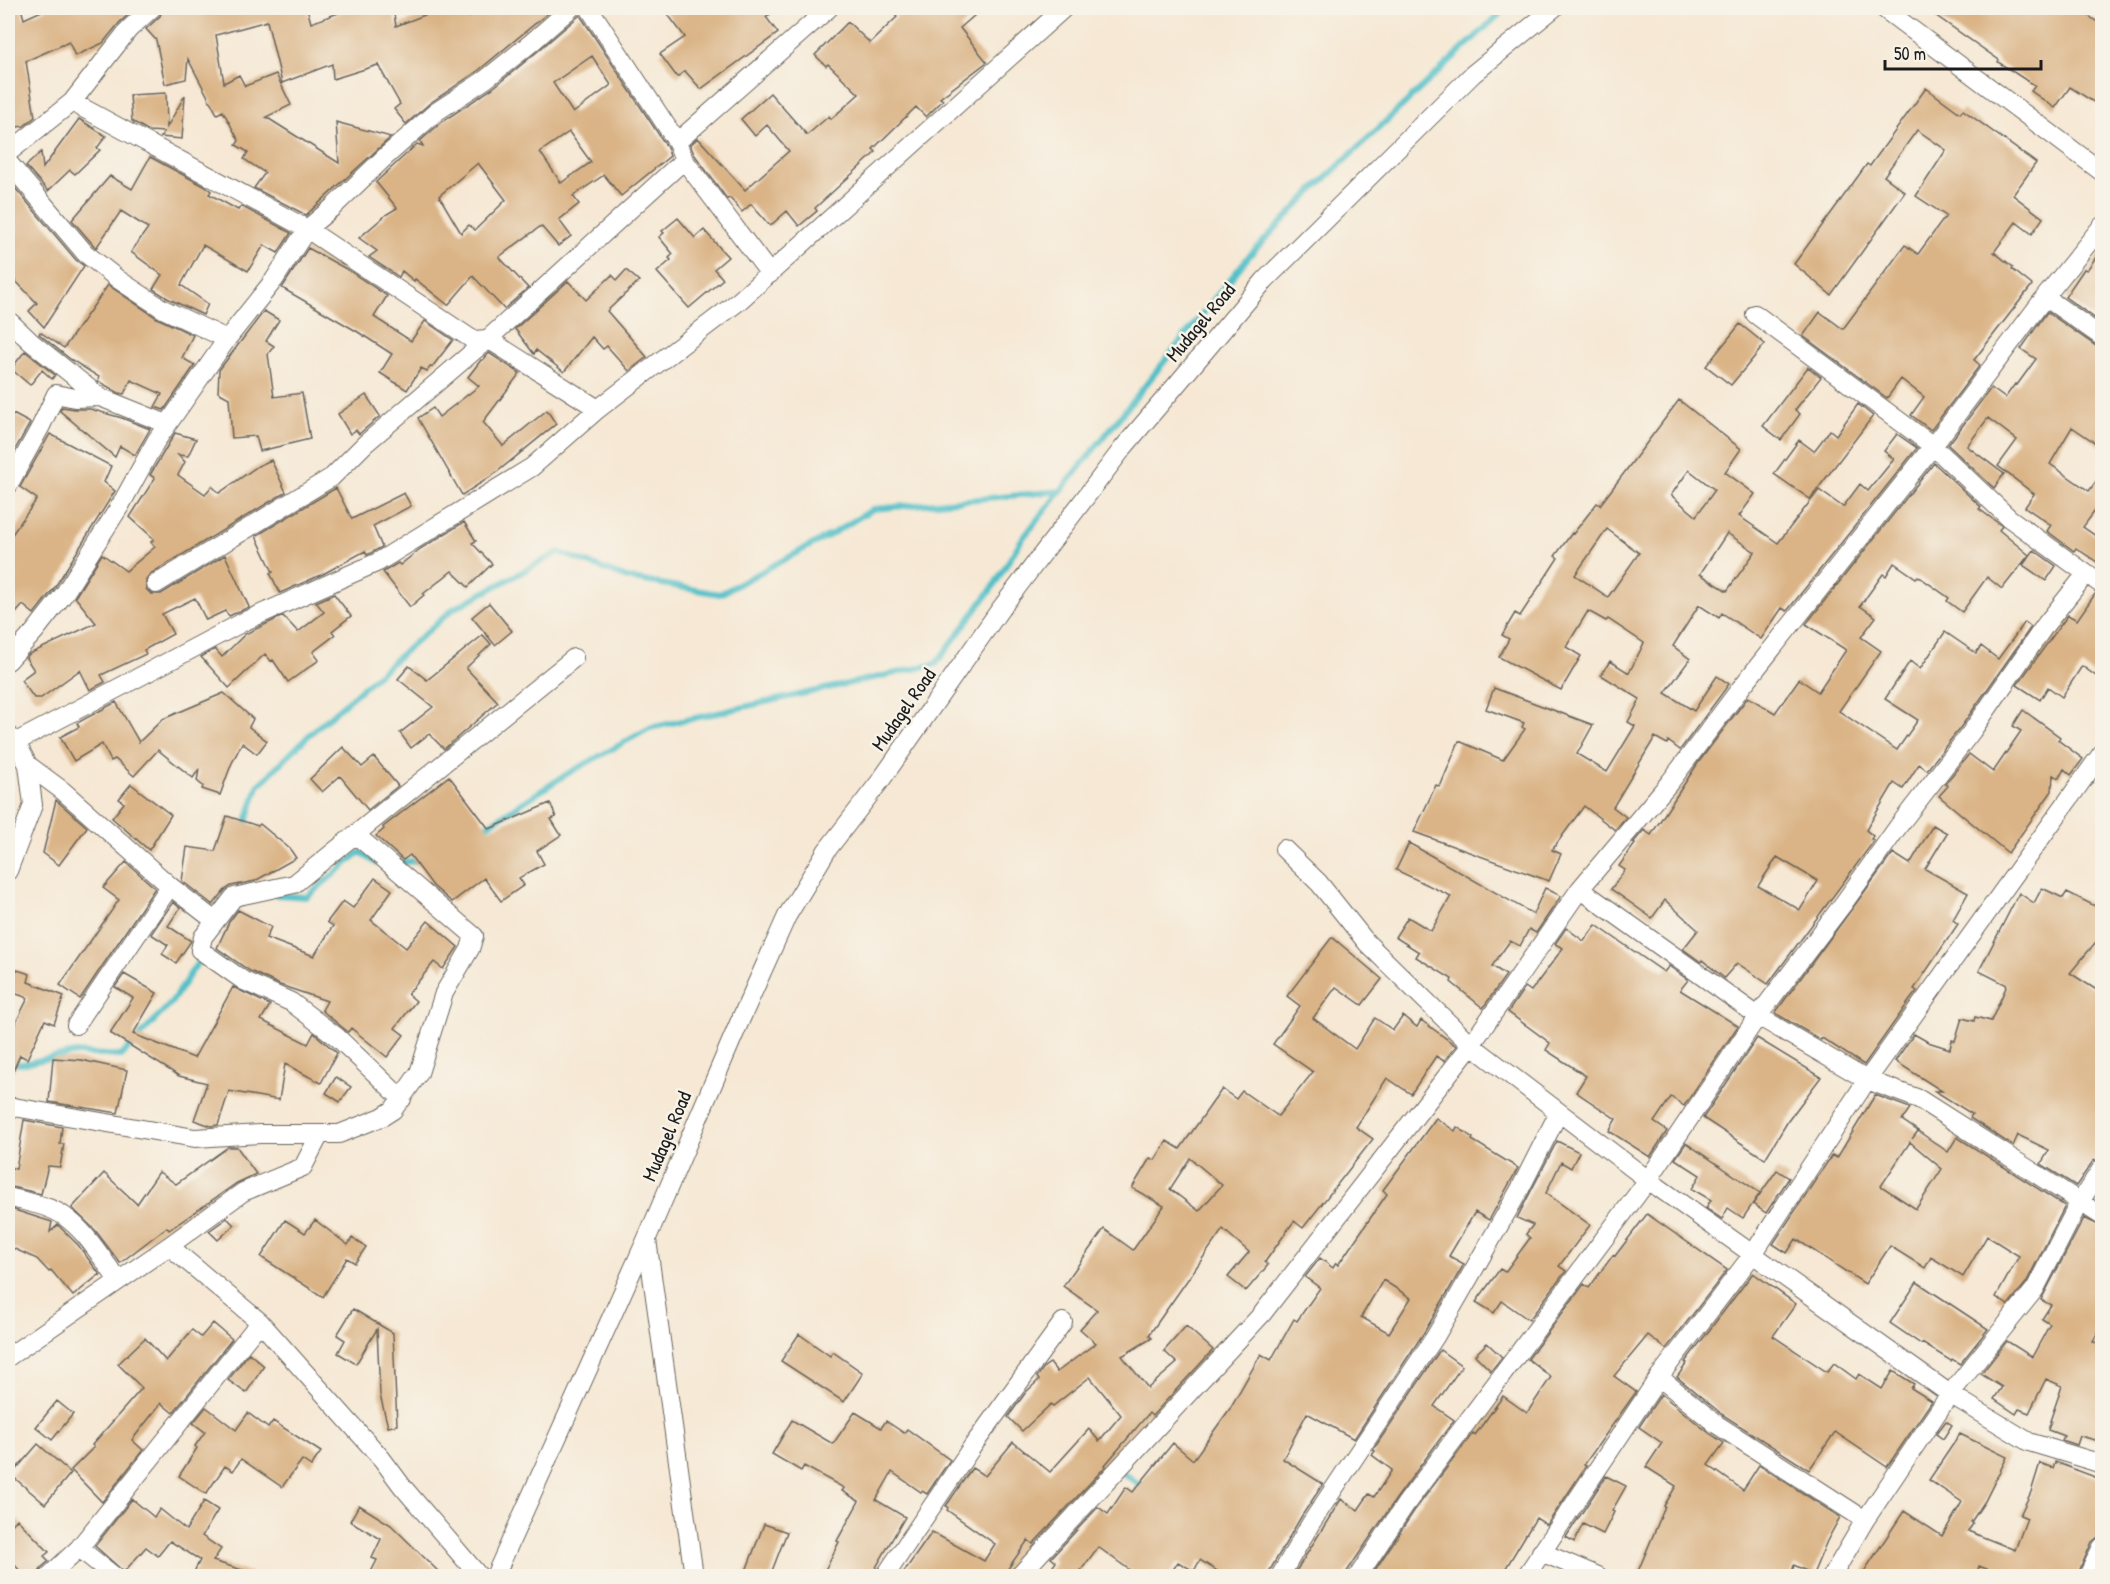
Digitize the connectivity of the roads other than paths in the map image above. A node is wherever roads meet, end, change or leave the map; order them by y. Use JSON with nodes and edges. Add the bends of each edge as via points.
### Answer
{"nodes":[{"id":1,"x":152,"y":8,"type":"edge"},
{"id":2,"x":571,"y":8,"type":"edge"},
{"id":3,"x":589,"y":8,"type":"edge"},
{"id":4,"x":829,"y":8,"type":"edge"},
{"id":5,"x":1064,"y":8,"type":"edge"},
{"id":6,"x":1554,"y":8,"type":"edge"},
{"id":7,"x":1883,"y":8,"type":"edge"},
{"id":8,"x":72,"y":102,"type":"junction"},
{"id":9,"x":676,"y":142,"type":"junction"},
{"id":10,"x":8,"y":153,"type":"edge"},
{"id":11,"x":684,"y":159,"type":"junction"},
{"id":12,"x":8,"y":162,"type":"edge"},
{"id":13,"x":2103,"y":172,"type":"edge"},
{"id":14,"x":2103,"y":226,"type":"edge"},
{"id":15,"x":307,"y":229,"type":"junction"},
{"id":16,"x":770,"y":274,"type":"junction"},
{"id":17,"x":2045,"y":297,"type":"junction"},
{"id":18,"x":1755,"y":314,"type":"dead end"},
{"id":19,"x":8,"y":320,"type":"edge"},
{"id":20,"x":2103,"y":336,"type":"edge"},
{"id":21,"x":227,"y":339,"type":"junction"},
{"id":22,"x":488,"y":339,"type":"junction"},
{"id":23,"x":100,"y":397,"type":"junction"},
{"id":24,"x":598,"y":409,"type":"junction"},
{"id":25,"x":167,"y":424,"type":"junction"},
{"id":26,"x":1933,"y":446,"type":"junction"},
{"id":27,"x":8,"y":486,"type":"edge"},
{"id":28,"x":2086,"y":574,"type":"junction"},
{"id":29,"x":156,"y":584,"type":"dead end"},
{"id":30,"x":2103,"y":585,"type":"edge"},
{"id":31,"x":574,"y":658,"type":"dead end"},
{"id":32,"x":8,"y":661,"type":"edge"},
{"id":33,"x":10,"y":737,"type":"edge"},
{"id":34,"x":2103,"y":753,"type":"edge"},
{"id":35,"x":28,"y":765,"type":"junction"},
{"id":36,"x":356,"y":835,"type":"junction"},
{"id":37,"x":1284,"y":849,"type":"dead end"},
{"id":38,"x":8,"y":871,"type":"edge"},
{"id":39,"x":170,"y":886,"type":"junction"},
{"id":40,"x":1580,"y":889,"type":"junction"},
{"id":41,"x":215,"y":921,"type":"junction"},
{"id":42,"x":1758,"y":1016,"type":"junction"},
{"id":43,"x":76,"y":1025,"type":"dead end"},
{"id":44,"x":1471,"y":1045,"type":"junction"},
{"id":45,"x":1867,"y":1080,"type":"junction"},
{"id":46,"x":402,"y":1099,"type":"junction"},
{"id":47,"x":8,"y":1106,"type":"edge"},
{"id":48,"x":1559,"y":1112,"type":"junction"},
{"id":49,"x":320,"y":1134,"type":"junction"},
{"id":50,"x":2103,"y":1168,"type":"edge"},
{"id":51,"x":1648,"y":1180,"type":"junction"},
{"id":52,"x":8,"y":1197,"type":"edge"},
{"id":53,"x":2079,"y":1203,"type":"junction"},
{"id":54,"x":2103,"y":1216,"type":"edge"},
{"id":55,"x":647,"y":1238,"type":"junction"},
{"id":56,"x":169,"y":1246,"type":"junction"},
{"id":57,"x":1753,"y":1254,"type":"junction"},
{"id":58,"x":118,"y":1280,"type":"junction"},
{"id":59,"x":260,"y":1322,"type":"junction"},
{"id":60,"x":1063,"y":1322,"type":"dead end"},
{"id":61,"x":8,"y":1357,"type":"edge"},
{"id":62,"x":1659,"y":1377,"type":"junction"},
{"id":63,"x":1950,"y":1394,"type":"junction"},
{"id":64,"x":2103,"y":1464,"type":"edge"},
{"id":65,"x":1864,"y":1520,"type":"junction"},
{"id":66,"x":2103,"y":1547,"type":"edge"},
{"id":67,"x":79,"y":1548,"type":"junction"},
{"id":68,"x":1541,"y":1552,"type":"junction"},
{"id":69,"x":49,"y":1576,"type":"edge"},
{"id":70,"x":114,"y":1576,"type":"edge"},
{"id":71,"x":479,"y":1576,"type":"edge"},
{"id":72,"x":495,"y":1576,"type":"edge"},
{"id":73,"x":694,"y":1576,"type":"edge"},
{"id":74,"x":885,"y":1576,"type":"edge"},
{"id":75,"x":1018,"y":1576,"type":"edge"},
{"id":76,"x":1280,"y":1576,"type":"edge"},
{"id":77,"x":1358,"y":1576,"type":"edge"},
{"id":78,"x":1526,"y":1576,"type":"edge"},
{"id":79,"x":1598,"y":1576,"type":"edge"},
{"id":80,"x":1832,"y":1576,"type":"edge"},
{"id":81,"x":2088,"y":1576,"type":"edge"}],
"edges":[{"from":1,"to":8,"type":"street","via":[[129,29]]},
{"from":2,"to":15,"type":"street","via":[[486,79],[436,112]]},
{"from":3,"to":9,"type":"street"},
{"from":4,"to":9,"type":"street"},
{"from":5,"to":16,"type":"street"},
{"from":6,"to":55,"type":"street","name":"Mudagel Road","via":[[1473,74],[1266,280],[1123,448],[999,611],[827,850],[787,916]]},
{"from":7,"to":13,"type":"street"},
{"from":8,"to":10,"type":"street"},
{"from":8,"to":15,"type":"street"},
{"from":9,"to":11,"type":"street"},
{"from":11,"to":16,"type":"street"},
{"from":11,"to":22,"type":"street"},
{"from":12,"to":21,"type":"street","via":[[86,253],[119,280],[163,309]]},
{"from":14,"to":17,"type":"street"},
{"from":15,"to":21,"type":"street","via":[[274,280]]},
{"from":15,"to":22,"type":"street","via":[[474,340]]},
{"from":16,"to":24,"type":"street"},
{"from":17,"to":20,"type":"street"},
{"from":17,"to":26,"type":"street"},
{"from":18,"to":26,"type":"street"},
{"from":19,"to":23,"type":"street"},
{"from":21,"to":25,"type":"street"},
{"from":22,"to":24,"type":"street"},
{"from":22,"to":29,"type":"street","via":[[332,477]]},
{"from":23,"to":25,"type":"street"},
{"from":23,"to":27,"type":"street","via":[[56,394]]},
{"from":24,"to":33,"type":"street","via":[[531,467],[378,562],[246,621]]},
{"from":25,"to":32,"type":"street","via":[[63,594]]},
{"from":26,"to":28,"type":"street","via":[[2009,518]]},
{"from":26,"to":40,"type":"street","via":[[1670,782]]},
{"from":28,"to":30,"type":"street"},
{"from":28,"to":42,"type":"street"},
{"from":31,"to":36,"type":"street"},
{"from":33,"to":35,"type":"street"},
{"from":34,"to":45,"type":"street"},
{"from":35,"to":38,"type":"street","via":[[33,805]]},
{"from":35,"to":39,"type":"street","via":[[63,790]]},
{"from":36,"to":41,"type":"street","via":[[294,884],[234,897]]},
{"from":36,"to":46,"type":"street","via":[[474,936],[444,993],[419,1073]]},
{"from":37,"to":44,"type":"street","via":[[1367,943]]},
{"from":39,"to":41,"type":"street"},
{"from":39,"to":43,"type":"street"},
{"from":40,"to":42,"type":"street"},
{"from":40,"to":44,"type":"street"},
{"from":41,"to":46,"type":"street","via":[[203,937],[200,950],[244,981],[291,1002],[337,1037]]},
{"from":42,"to":45,"type":"street"},
{"from":42,"to":51,"type":"street"},
{"from":44,"to":48,"type":"street"},
{"from":44,"to":75,"type":"street","via":[[1262,1314]]},
{"from":45,"to":53,"type":"street","via":[[1919,1099]]},
{"from":45,"to":57,"type":"street"},
{"from":46,"to":49,"type":"street","via":[[382,1117],[339,1134]]},
{"from":47,"to":49,"type":"street","via":[[195,1138]]},
{"from":48,"to":51,"type":"street"},
{"from":48,"to":76,"type":"street","via":[[1436,1337],[1311,1523]]},
{"from":49,"to":56,"type":"street","via":[[303,1167],[243,1192]]},
{"from":50,"to":53,"type":"street"},
{"from":51,"to":57,"type":"street"},
{"from":51,"to":77,"type":"street","via":[[1405,1505]]},
{"from":52,"to":58,"type":"street","via":[[64,1216],[88,1239]]},
{"from":53,"to":54,"type":"street"},
{"from":53,"to":63,"type":"street","via":[[2035,1289]]},
{"from":55,"to":72,"type":"street","name":"Mudagel Road"},
{"from":55,"to":73,"type":"street"},
{"from":56,"to":58,"type":"street"},
{"from":56,"to":59,"type":"street"},
{"from":57,"to":62,"type":"street"},
{"from":57,"to":63,"type":"street"},
{"from":58,"to":61,"type":"street"},
{"from":59,"to":67,"type":"street"},
{"from":59,"to":71,"type":"street"},
{"from":60,"to":74,"type":"street"},
{"from":62,"to":65,"type":"street","via":[[1716,1424]]},
{"from":62,"to":68,"type":"street"},
{"from":63,"to":64,"type":"street","via":[[2029,1442]]},
{"from":63,"to":65,"type":"street"},
{"from":65,"to":80,"type":"street"},
{"from":66,"to":81,"type":"street"},
{"from":67,"to":69,"type":"street"},
{"from":67,"to":70,"type":"street"},
{"from":68,"to":78,"type":"street"},
{"from":68,"to":79,"type":"street"}]}
